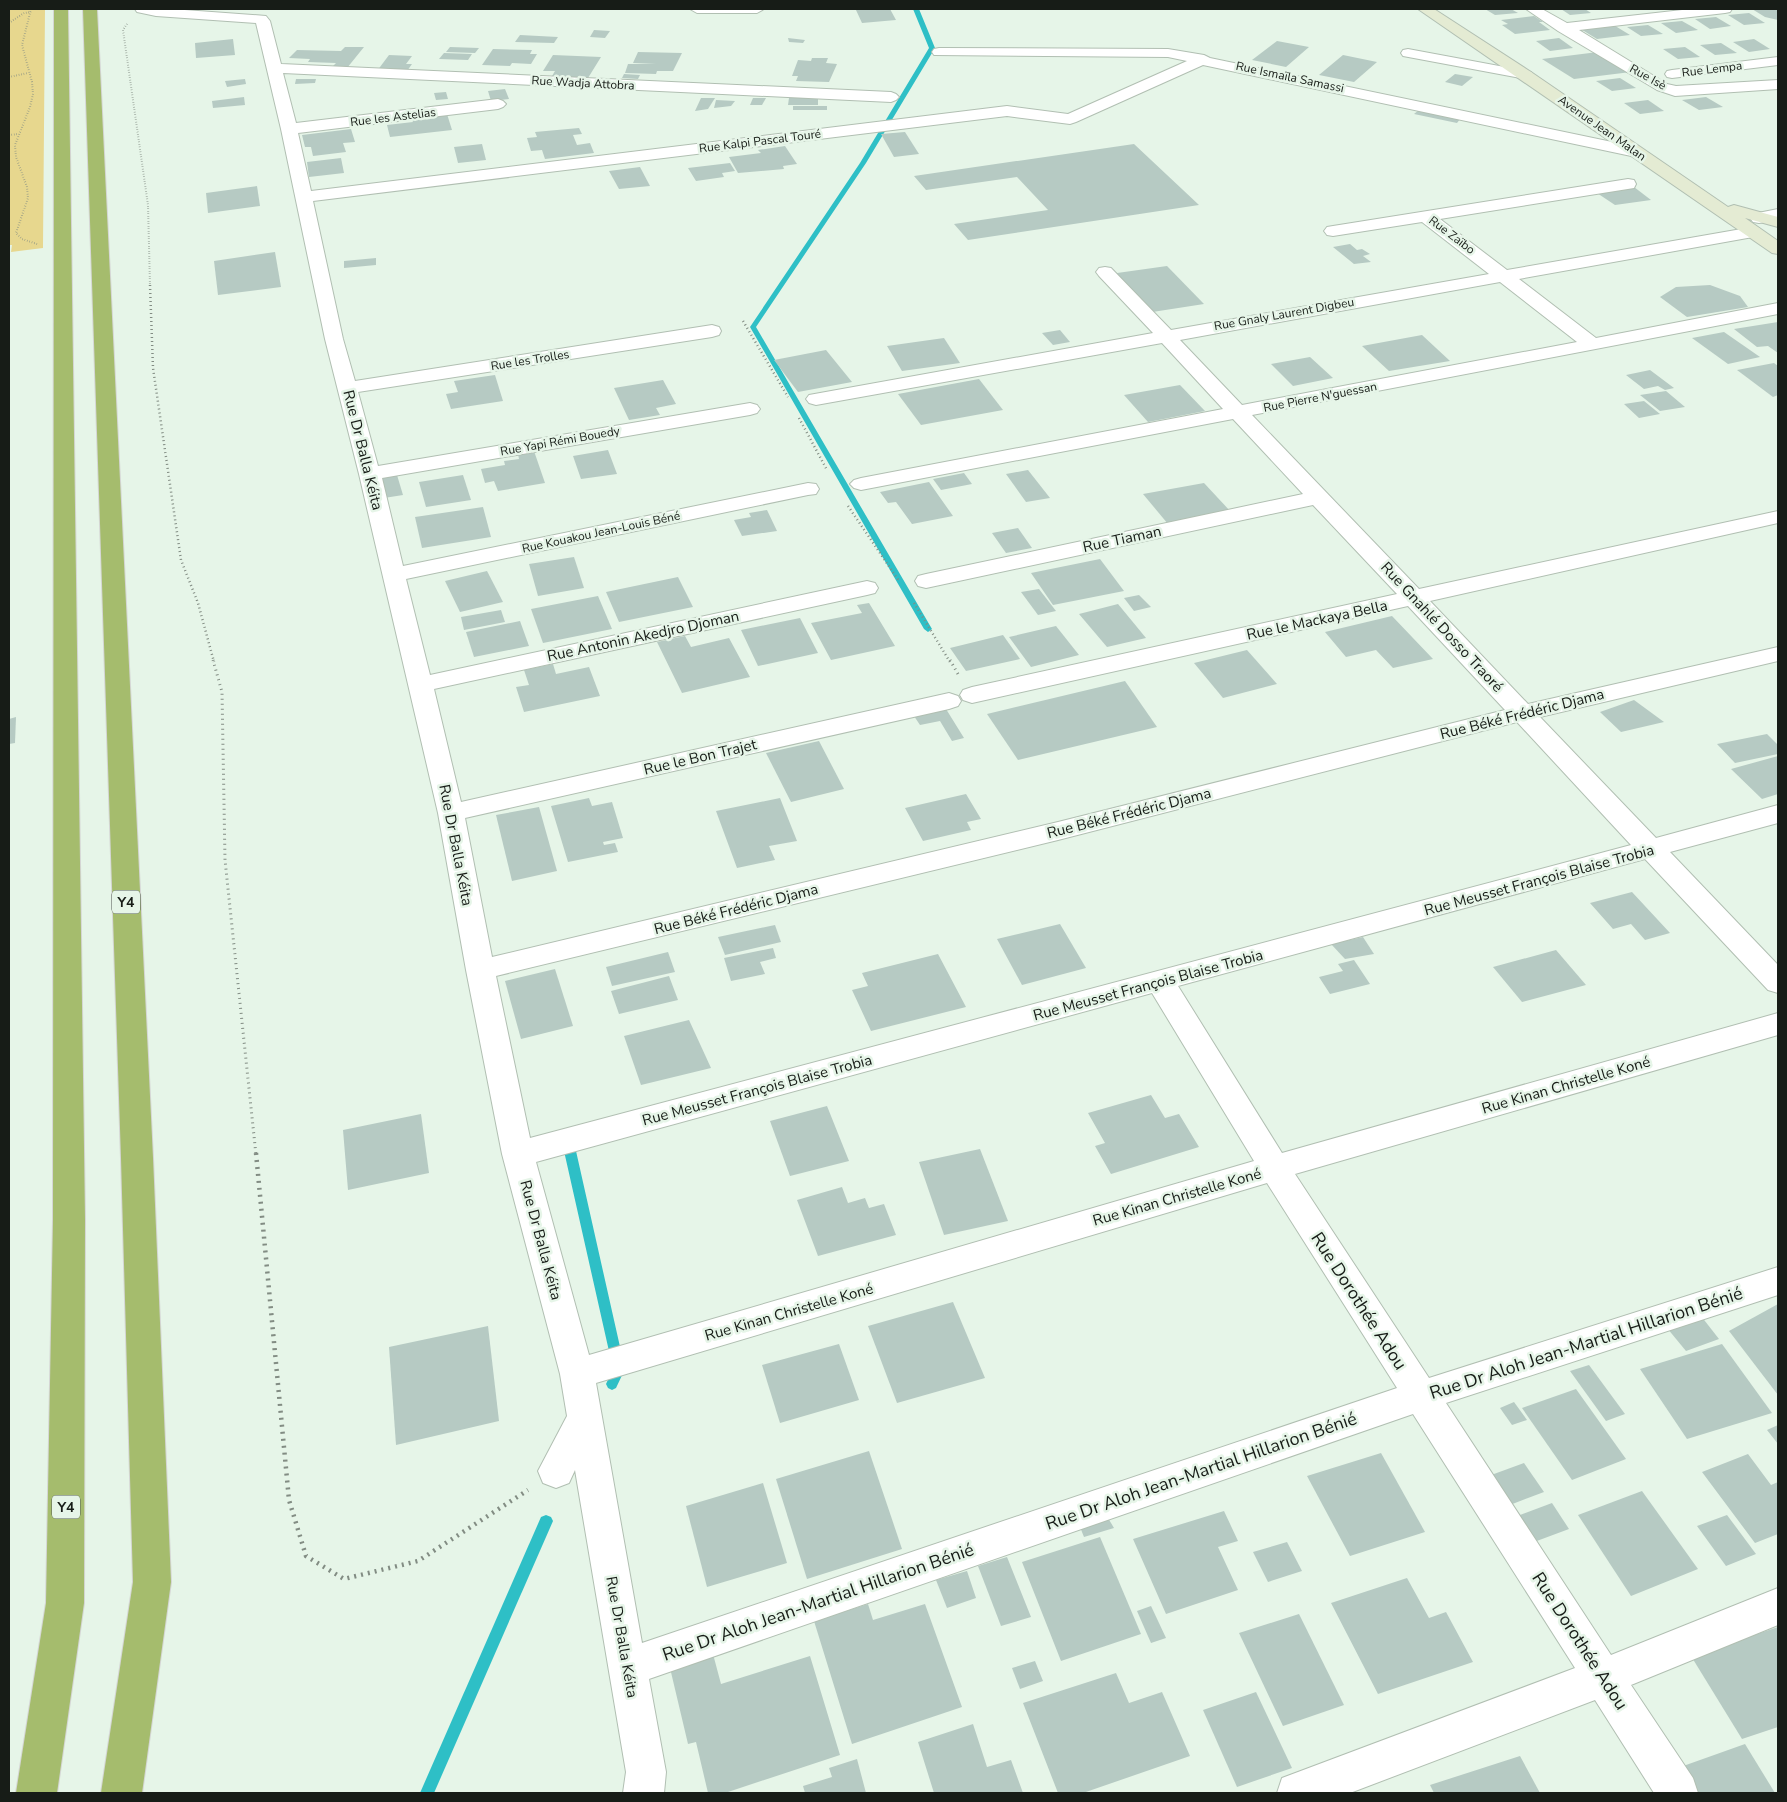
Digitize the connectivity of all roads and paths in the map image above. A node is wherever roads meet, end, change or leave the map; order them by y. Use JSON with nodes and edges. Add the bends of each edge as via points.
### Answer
{"nodes":[{"id":1,"x":61,"y":9,"type":"edge"},
{"id":2,"x":90,"y":9,"type":"edge"},
{"id":3,"x":697,"y":9,"type":"edge"},
{"id":4,"x":757,"y":9,"type":"edge"},
{"id":5,"x":1425,"y":9,"type":"edge"},
{"id":6,"x":1533,"y":9,"type":"edge"},
{"id":7,"x":1725,"y":9,"type":"edge"},
{"id":8,"x":31,"y":10,"type":"edge"},
{"id":9,"x":146,"y":10,"type":"edge"},
{"id":10,"x":9,"y":23,"type":"edge"},
{"id":11,"x":1563,"y":28,"type":"junction"},
{"id":12,"x":939,"y":52,"type":"dead end"},
{"id":13,"x":1408,"y":53,"type":"dead end"},
{"id":14,"x":1204,"y":59,"type":"junction"},
{"id":15,"x":1778,"y":60,"type":"edge"},
{"id":16,"x":275,"y":68,"type":"junction"},
{"id":17,"x":28,"y":73,"type":"junction"},
{"id":18,"x":1526,"y":75,"type":"junction"},
{"id":19,"x":9,"y":77,"type":"edge"},
{"id":20,"x":1646,"y":78,"type":"junction"},
{"id":21,"x":1778,"y":86,"type":"edge"},
{"id":22,"x":890,"y":97,"type":"dead end"},
{"id":23,"x":498,"y":104,"type":"dead end"},
{"id":24,"x":289,"y":129,"type":"junction"},
{"id":25,"x":18,"y":134,"type":"junction"},
{"id":26,"x":9,"y":135,"type":"edge"},
{"id":27,"x":1636,"y":152,"type":"junction"},
{"id":28,"x":1628,"y":184,"type":"dead end"},
{"id":29,"x":304,"y":197,"type":"junction"},
{"id":30,"x":1778,"y":214,"type":"edge"},
{"id":31,"x":1425,"y":216,"type":"junction"},
{"id":32,"x":1778,"y":222,"type":"edge"},
{"id":33,"x":1756,"y":225,"type":"junction"},
{"id":34,"x":1333,"y":231,"type":"dead end"},
{"id":35,"x":63,"y":245,"type":"junction"},
{"id":36,"x":1777,"y":248,"type":"edge"},
{"id":37,"x":1105,"y":272,"type":"dead end"},
{"id":38,"x":1505,"y":276,"type":"junction"},
{"id":39,"x":1778,"y":309,"type":"edge"},
{"id":40,"x":743,"y":321,"type":"dead end"},
{"id":41,"x":712,"y":331,"type":"dead end"},
{"id":42,"x":1165,"y":336,"type":"junction"},
{"id":43,"x":1592,"y":344,"type":"junction"},
{"id":44,"x":348,"y":388,"type":"junction"},
{"id":45,"x":816,"y":399,"type":"dead end"},
{"id":46,"x":792,"y":403,"type":"dead end"},
{"id":47,"x":750,"y":409,"type":"dead end"},
{"id":48,"x":796,"y":412,"type":"dead end"},
{"id":49,"x":1238,"y":413,"type":"junction"},
{"id":50,"x":827,"y":471,"type":"dead end"},
{"id":51,"x":370,"y":474,"type":"junction"},
{"id":52,"x":861,"y":484,"type":"dead end"},
{"id":53,"x":808,"y":489,"type":"dead end"},
{"id":54,"x":1318,"y":497,"type":"junction"},
{"id":55,"x":847,"y":504,"type":"dead end"},
{"id":56,"x":1778,"y":517,"type":"edge"},
{"id":57,"x":393,"y":575,"type":"junction"},
{"id":58,"x":926,"y":580,"type":"dead end"},
{"id":59,"x":902,"y":585,"type":"dead end"},
{"id":60,"x":867,"y":588,"type":"dead end"},
{"id":61,"x":1415,"y":599,"type":"junction"},
{"id":62,"x":912,"y":600,"type":"dead end"},
{"id":63,"x":1778,"y":654,"type":"edge"},
{"id":64,"x":419,"y":685,"type":"junction"},
{"id":65,"x":961,"y":698,"type":"junction"},
{"id":66,"x":1523,"y":713,"type":"junction"},
{"id":67,"x":451,"y":812,"type":"junction"},
{"id":68,"x":1778,"y":814,"type":"edge"},
{"id":69,"x":1652,"y":850,"type":"junction"},
{"id":70,"x":480,"y":970,"type":"junction"},
{"id":71,"x":1160,"y":982,"type":"junction"},
{"id":72,"x":1778,"y":983,"type":"edge"},
{"id":73,"x":1778,"y":1024,"type":"edge"},
{"id":74,"x":518,"y":1154,"type":"junction"},
{"id":75,"x":1274,"y":1168,"type":"junction"},
{"id":76,"x":1778,"y":1281,"type":"edge"},
{"id":77,"x":577,"y":1374,"type":"junction"},
{"id":78,"x":1420,"y":1396,"type":"junction"},
{"id":79,"x":584,"y":1418,"type":"junction"},
{"id":80,"x":556,"y":1472,"type":"joint"},
{"id":81,"x":1778,"y":1606,"type":"edge"},
{"id":82,"x":626,"y":1667,"type":"junction"},
{"id":83,"x":1604,"y":1677,"type":"junction"},
{"id":84,"x":36,"y":1793,"type":"edge"},
{"id":85,"x":122,"y":1793,"type":"edge"},
{"id":86,"x":643,"y":1793,"type":"edge"},
{"id":87,"x":1297,"y":1793,"type":"edge"},
{"id":88,"x":1678,"y":1793,"type":"edge"}],
"edges":[{"from":1,"to":35,"type":"highway","number":"Y4"},
{"from":2,"to":85,"type":"highway","number":"Y4","via":[[152,1582]]},
{"from":3,"to":4,"type":"street"},
{"from":5,"to":18,"type":"main road","name":"Avenue Jean Malan"},
{"from":6,"to":11,"type":"street","name":"Rue Isè"},
{"from":7,"to":11,"type":"street"},
{"from":8,"to":10,"type":"path"},
{"from":8,"to":17,"type":"path","via":[[22,37]]},
{"from":9,"to":16,"type":"street","name":"Rue Dr Balla Kéita","via":[[260,18]]},
{"from":9,"to":80,"type":"path","via":[[127,23],[123,30],[148,206],[153,368],[181,560],[198,604],[222,692],[226,860],[289,1500],[306,1556],[344,1579],[418,1561]]},
{"from":11,"to":20,"type":"street","name":"Rue Isè"},
{"from":12,"to":14,"type":"street","name":"Rue Ismaïla Samassi","via":[[1168,52]]},
{"from":13,"to":18,"type":"street"},
{"from":14,"to":27,"type":"street","name":"Rue Ismaïla Samassi"},
{"from":14,"to":29,"type":"street","name":"Rue Kalpi Pascal Touré","via":[[1070,119],[1007,111]]},
{"from":15,"to":20,"type":"street","name":"Rue Lempa"},
{"from":16,"to":22,"type":"street","name":"Rue Wadja Attobra"},
{"from":16,"to":24,"type":"street","name":"Rue Dr Balla Kéita"},
{"from":17,"to":19,"type":"path"},
{"from":17,"to":25,"type":"path","via":[[34,93]]},
{"from":18,"to":27,"type":"main road","name":"Avenue Jean Malan"},
{"from":20,"to":21,"type":"street","name":"Rue Isè","via":[[1675,91]]},
{"from":23,"to":24,"type":"street","name":"Rue les Astelias"},
{"from":24,"to":29,"type":"street","name":"Rue Dr Balla Kéita"},
{"from":25,"to":26,"type":"path"},
{"from":25,"to":35,"type":"path","via":[[15,147],[29,195],[16,233],[32,243]]},
{"from":27,"to":33,"type":"main road","name":"Avenue Jean Malan","via":[[1716,205]]},
{"from":28,"to":31,"type":"street","name":"Rue Zaïbo"},
{"from":29,"to":44,"type":"street","name":"Rue Dr Balla Kéita"},
{"from":30,"to":33,"type":"street","name":"Rue Gnaly Laurent Digbeu"},
{"from":31,"to":34,"type":"street"},
{"from":31,"to":38,"type":"street","name":"Rue Zaïbo"},
{"from":32,"to":33,"type":"main road"},
{"from":33,"to":36,"type":"main road","name":"Avenue Jean Malan"},
{"from":33,"to":38,"type":"street","name":"Rue Gnaly Laurent Digbeu"},
{"from":35,"to":84,"type":"highway","number":"Y4","via":[[69,1201],[65,1603]]},
{"from":37,"to":42,"type":"street","name":"Rue Gnahlé Dosso Traoré"},
{"from":38,"to":42,"type":"street","name":"Rue Gnaly Laurent Digbeu"},
{"from":38,"to":43,"type":"street","name":"Rue Zaïbo"},
{"from":39,"to":43,"type":"street","name":"Rue Pierre N'guessan"},
{"from":40,"to":46,"type":"path"},
{"from":41,"to":44,"type":"street","name":"Rue les Trolles"},
{"from":42,"to":45,"type":"street","name":"Rue Gnaly Laurent Digbeu"},
{"from":42,"to":49,"type":"street","name":"Rue Gnahlé Dosso Traoré"},
{"from":43,"to":49,"type":"street","name":"Rue Pierre N'guessan"},
{"from":44,"to":51,"type":"street","name":"Rue Dr Balla Kéita"},
{"from":47,"to":51,"type":"street","name":"Rue Yapi Rémi Bouedy"},
{"from":48,"to":50,"type":"path"},
{"from":49,"to":52,"type":"street","name":"Rue Pierre N'guessan"},
{"from":49,"to":54,"type":"street","name":"Rue Gnahlé Dosso Traoré"},
{"from":51,"to":57,"type":"street","name":"Rue Dr Balla Kéita"},
{"from":53,"to":57,"type":"street","name":"Rue Kouakou Jean-Louis Béné"},
{"from":54,"to":58,"type":"street","name":"Rue Tiaman"},
{"from":54,"to":61,"type":"street","name":"Rue Gnahlé Dosso Traoré"},
{"from":55,"to":59,"type":"path"},
{"from":56,"to":61,"type":"street","name":"Rue le Mackaya Bella"},
{"from":57,"to":64,"type":"street","name":"Rue Dr Balla Kéita"},
{"from":60,"to":64,"type":"street","name":"Rue Antonin Akedjro Djoman"},
{"from":61,"to":65,"type":"street","name":"Rue le Mackaya Bella"},
{"from":61,"to":66,"type":"street","name":"Rue Gnahlé Dosso Traoré"},
{"from":62,"to":65,"type":"path"},
{"from":63,"to":66,"type":"street","name":"Rue Béké Frédéric Djama"},
{"from":64,"to":67,"type":"street","name":"Rue Dr Balla Kéita"},
{"from":65,"to":67,"type":"street","name":"Rue le Bon Trajet"},
{"from":66,"to":69,"type":"street","name":"Rue Gnahlé Dosso Traoré"},
{"from":66,"to":70,"type":"street","name":"Rue Béké Frédéric Djama","via":[[1058,831]]},
{"from":67,"to":70,"type":"street","name":"Rue Dr Balla Kéita"},
{"from":68,"to":69,"type":"street","name":"Rue Meusset François Blaise Trobia"},
{"from":69,"to":71,"type":"street","name":"Rue Meusset François Blaise Trobia"},
{"from":69,"to":72,"type":"street","name":"Rue Gnahlé Dosso Traoré"},
{"from":70,"to":74,"type":"street","name":"Rue Dr Balla Kéita"},
{"from":71,"to":74,"type":"street","name":"Rue Meusset François Blaise Trobia"},
{"from":71,"to":75,"type":"street","name":"Rue Dorothée Adou"},
{"from":73,"to":75,"type":"street","name":"Rue Kinan Christelle Koné"},
{"from":74,"to":77,"type":"street","name":"Rue Dr Balla Kéita"},
{"from":75,"to":77,"type":"street","name":"Rue Kinan Christelle Koné"},
{"from":75,"to":78,"type":"street","name":"Rue Dorothée Adou"},
{"from":76,"to":78,"type":"street","name":"Rue Dr Aloh Jean-Martial Hillarion Bénié"},
{"from":77,"to":79,"type":"street","name":"Rue Dr Balla Kéita"},
{"from":78,"to":82,"type":"street","name":"Rue Dr Aloh Jean-Martial Hillarion Bénié"},
{"from":78,"to":83,"type":"street","name":"Rue Dorothée Adou"},
{"from":79,"to":80,"type":"street"},
{"from":79,"to":82,"type":"street","name":"Rue Dr Balla Kéita"},
{"from":81,"to":83,"type":"street"},
{"from":82,"to":86,"type":"street","name":"Rue Dr Balla Kéita","via":[[646,1772]]},
{"from":83,"to":87,"type":"street"},
{"from":83,"to":88,"type":"street","name":"Rue Dorothée Adou"}]}
